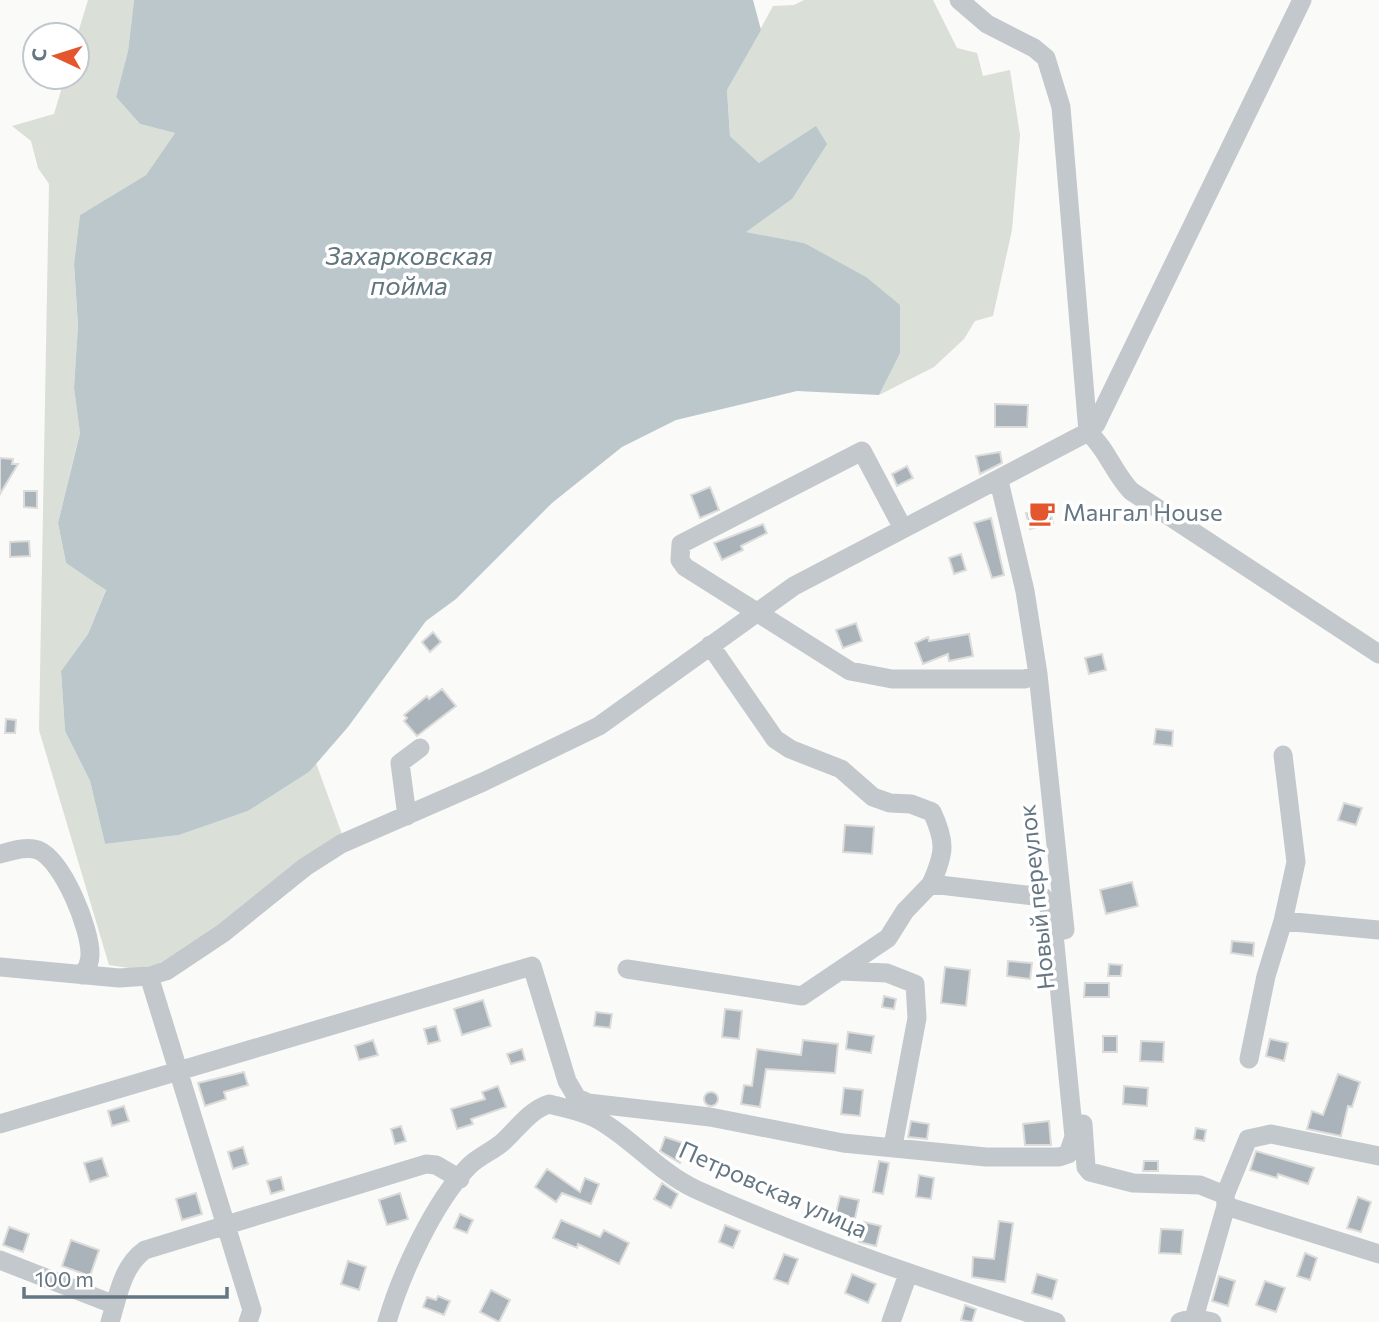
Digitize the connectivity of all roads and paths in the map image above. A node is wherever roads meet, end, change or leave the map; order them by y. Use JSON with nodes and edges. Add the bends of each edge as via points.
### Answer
{"nodes":[{"id":1,"x":959,"y":0,"type":"edge"},
{"id":2,"x":1302,"y":0,"type":"edge"},
{"id":3,"x":1088,"y":432,"type":"junction"},
{"id":4,"x":999,"y":481,"type":"junction"},
{"id":5,"x":898,"y":519,"type":"dead end"},
{"id":6,"x":756,"y":613,"type":"junction"},
{"id":7,"x":710,"y":645,"type":"junction"},
{"id":8,"x":1379,"y":654,"type":"edge"},
{"id":9,"x":1038,"y":674,"type":"junction"},
{"id":10,"x":420,"y":748,"type":"dead end"},
{"id":11,"x":1283,"y":755,"type":"dead end"},
{"id":12,"x":407,"y":816,"type":"junction"},
{"id":13,"x":0,"y":854,"type":"edge"},
{"id":14,"x":931,"y":884,"type":"junction"},
{"id":15,"x":1283,"y":920,"type":"junction"},
{"id":16,"x":1379,"y":930,"type":"edge"},
{"id":17,"x":0,"y":967,"type":"edge"},
{"id":18,"x":627,"y":969,"type":"dead end"},
{"id":19,"x":841,"y":971,"type":"junction"},
{"id":20,"x":82,"y":975,"type":"junction"},
{"id":21,"x":149,"y":976,"type":"junction"},
{"id":22,"x":1249,"y":1059,"type":"dead end"},
{"id":23,"x":178,"y":1070,"type":"junction"},
{"id":24,"x":567,"y":1081,"type":"junction"},
{"id":25,"x":549,"y":1104,"type":"junction"},
{"id":26,"x":0,"y":1124,"type":"edge"},
{"id":27,"x":893,"y":1146,"type":"junction"},
{"id":28,"x":1379,"y":1156,"type":"edge"},
{"id":29,"x":460,"y":1179,"type":"junction"},
{"id":30,"x":1225,"y":1200,"type":"junction"},
{"id":31,"x":228,"y":1226,"type":"junction"},
{"id":32,"x":1379,"y":1254,"type":"edge"},
{"id":33,"x":0,"y":1260,"type":"edge"},
{"id":34,"x":908,"y":1274,"type":"junction"},
{"id":35,"x":112,"y":1313,"type":"edge"},
{"id":36,"x":1195,"y":1320,"type":"edge"},
{"id":37,"x":248,"y":1322,"type":"edge"},
{"id":38,"x":387,"y":1322,"type":"edge"},
{"id":39,"x":891,"y":1322,"type":"edge"},
{"id":40,"x":1056,"y":1322,"type":"edge"}],
"edges":[{"from":1,"to":3,"type":"street","via":[[987,24],[1046,58],[1056,81]]},
{"from":2,"to":3,"type":"street","via":[[1096,424]]},
{"from":3,"to":4,"type":"street"},
{"from":3,"to":8,"type":"street","via":[[1104,447],[1108,461],[1131,491]]},
{"from":4,"to":6,"type":"street","via":[[794,586]]},
{"from":4,"to":9,"type":"street","name":"Новый переулок","via":[[1025,591]]},
{"from":5,"to":6,"type":"street","via":[[862,451],[681,544],[680,560],[685,567]]},
{"from":6,"to":7,"type":"street"},
{"from":6,"to":9,"type":"street","via":[[850,671],[892,680],[1025,679]]},
{"from":7,"to":12,"type":"street","via":[[599,726]]},
{"from":7,"to":14,"type":"street","via":[[775,739],[790,750],[841,769],[873,797],[932,811],[943,836],[942,860]]},
{"from":9,"to":30,"type":"street","name":"Новый переулок","via":[[1086,1167],[1102,1178],[1133,1184],[1200,1185]]},
{"from":10,"to":12,"type":"street","via":[[400,763]]},
{"from":11,"to":15,"type":"street","via":[[1296,862]]},
{"from":12,"to":21,"type":"street","via":[[341,844],[186,960]]},
{"from":13,"to":20,"type":"street","via":[[36,849],[55,866],[76,899],[91,952]]},
{"from":14,"to":19,"type":"street","via":[[905,911],[888,938]]},
{"from":14,"to":27,"type":"street","via":[[1043,898],[1052,914],[1074,1137],[1068,1154],[1059,1157],[986,1157]]},
{"from":15,"to":16,"type":"street"},
{"from":15,"to":22,"type":"street"},
{"from":17,"to":20,"type":"street"},
{"from":18,"to":19,"type":"street","via":[[802,996]]},
{"from":19,"to":27,"type":"street","via":[[887,972],[915,984],[917,1018]]},
{"from":20,"to":21,"type":"street"},
{"from":21,"to":23,"type":"street"},
{"from":23,"to":24,"type":"street","via":[[532,967]]},
{"from":23,"to":26,"type":"street"},
{"from":23,"to":31,"type":"street"},
{"from":24,"to":25,"type":"street"},
{"from":24,"to":27,"type":"street","via":[[577,1098],[588,1103],[710,1117],[843,1143]]},
{"from":25,"to":29,"type":"street","via":[[469,1166]]},
{"from":25,"to":34,"type":"street","name":"Петровская улица","via":[[595,1118],[649,1161],[692,1187]]},
{"from":28,"to":30,"type":"street","via":[[1271,1134],[1258,1136],[1243,1146]]},
{"from":29,"to":31,"type":"street","via":[[426,1164]]},
{"from":29,"to":38,"type":"street","via":[[407,1265]]},
{"from":30,"to":32,"type":"street","name":"Новый переулок"},
{"from":30,"to":36,"type":"street"},
{"from":31,"to":35,"type":"street","via":[[145,1250],[134,1258]]},
{"from":31,"to":37,"type":"street","via":[[252,1310]]},
{"from":33,"to":35,"type":"street"},
{"from":34,"to":39,"type":"street"},
{"from":34,"to":40,"type":"street","name":"Петровская улица"}]}
